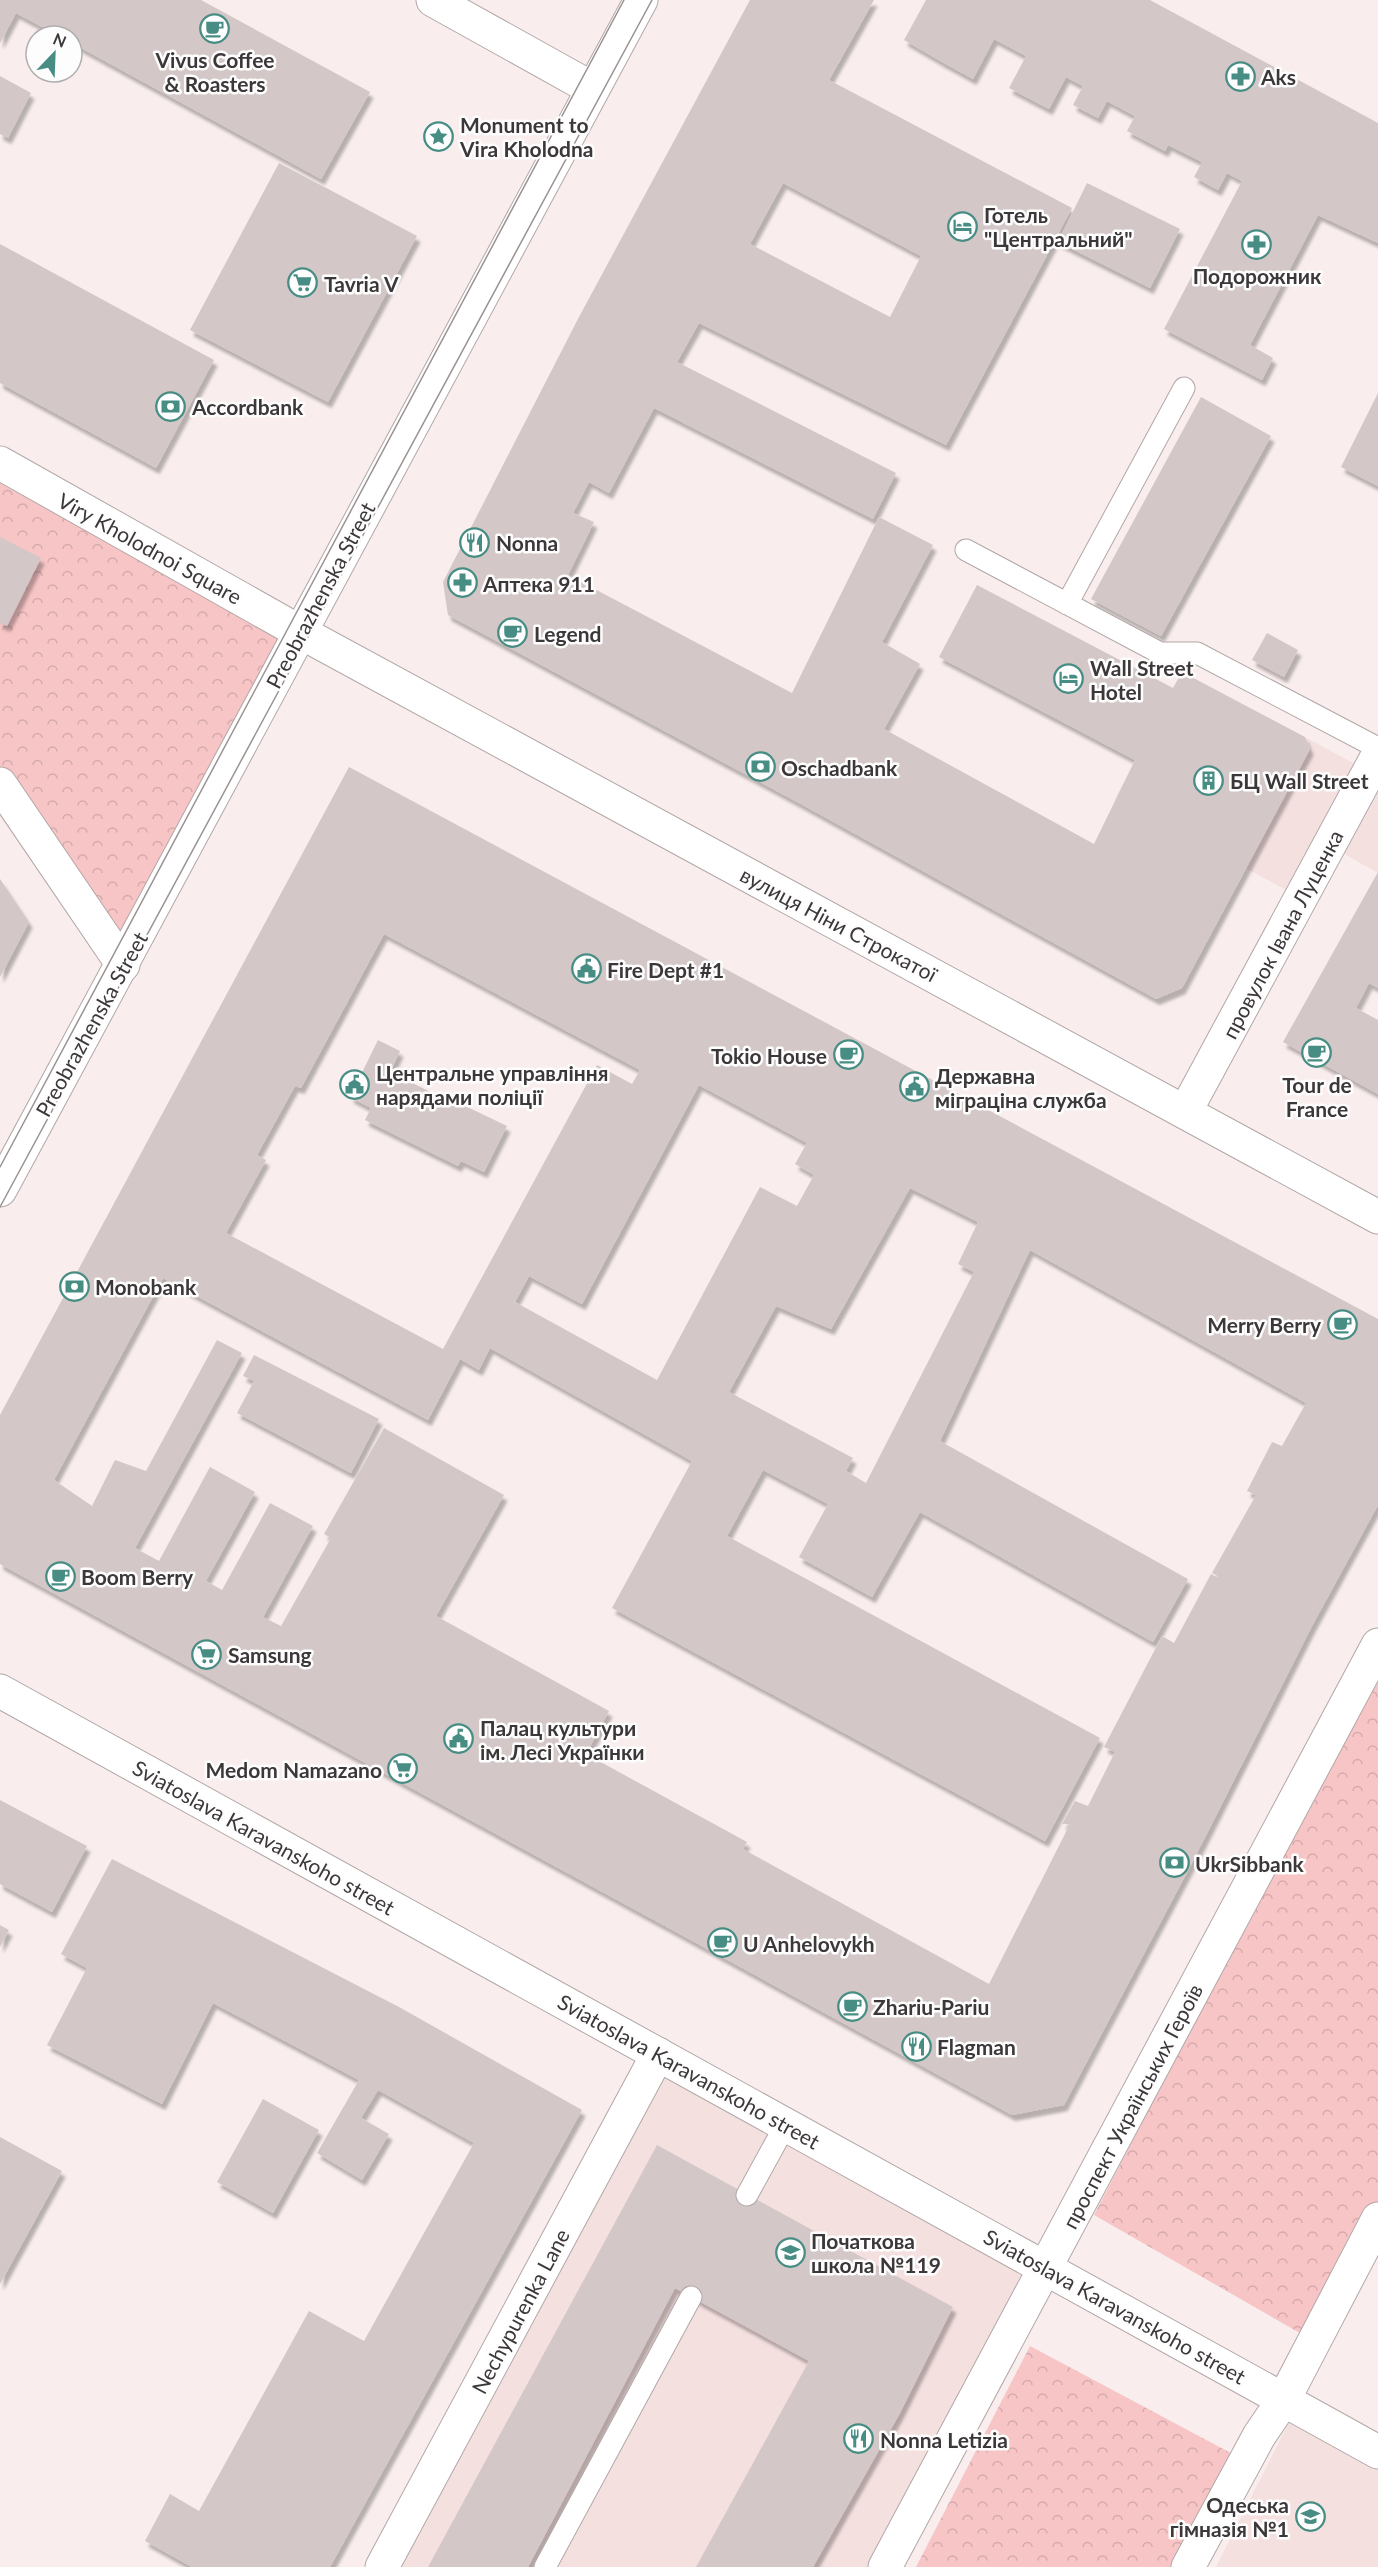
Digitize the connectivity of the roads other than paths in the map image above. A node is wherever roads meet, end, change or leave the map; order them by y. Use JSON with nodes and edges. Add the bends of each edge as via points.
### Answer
{"nodes":[{"id":1,"x":433,"y":0,"type":"edge"},
{"id":2,"x":641,"y":0,"type":"edge"},
{"id":3,"x":593,"y":89,"type":"junction"},
{"id":4,"x":1184,"y":388,"type":"dead end"},
{"id":5,"x":0,"y":463,"type":"edge"},
{"id":6,"x":966,"y":550,"type":"dead end"},
{"id":7,"x":1067,"y":604,"type":"junction"},
{"id":8,"x":301,"y":632,"type":"junction"},
{"id":9,"x":1378,"y":748,"type":"edge"},
{"id":10,"x":1378,"y":755,"type":"edge"},
{"id":11,"x":0,"y":784,"type":"edge"},
{"id":12,"x":123,"y":965,"type":"junction"},
{"id":13,"x":1185,"y":1112,"type":"junction"},
{"id":14,"x":0,"y":1191,"type":"edge"},
{"id":15,"x":1378,"y":1217,"type":"edge"},
{"id":16,"x":1378,"y":1645,"type":"edge"},
{"id":17,"x":0,"y":1691,"type":"edge"},
{"id":18,"x":658,"y":2054,"type":"junction"},
{"id":19,"x":786,"y":2124,"type":"junction"},
{"id":20,"x":747,"y":2195,"type":"dead end"},
{"id":21,"x":1378,"y":2219,"type":"edge"},
{"id":22,"x":1046,"y":2267,"type":"junction"},
{"id":23,"x":691,"y":2297,"type":"dead end"},
{"id":24,"x":1284,"y":2400,"type":"junction"},
{"id":25,"x":1378,"y":2452,"type":"edge"},
{"id":26,"x":382,"y":2567,"type":"edge"},
{"id":27,"x":545,"y":2567,"type":"edge"},
{"id":28,"x":885,"y":2567,"type":"edge"},
{"id":29,"x":1188,"y":2567,"type":"edge"}],
"edges":[{"from":1,"to":3,"type":"street"},
{"from":2,"to":3,"type":"street","name":"Preobrazhenska Street"},
{"from":3,"to":8,"type":"street","name":"Preobrazhenska Street"},
{"from":4,"to":7,"type":"lane"},
{"from":5,"to":8,"type":"street","name":"Viry Kholodnoi Square"},
{"from":6,"to":7,"type":"lane"},
{"from":7,"to":9,"type":"lane","via":[[1160,653],[1197,653]]},
{"from":8,"to":12,"type":"street","name":"Preobrazhenska Street"},
{"from":8,"to":13,"type":"street","name":"вулиця Ніни Строкатої"},
{"from":10,"to":13,"type":"street","name":"провулок Івана Луценка"},
{"from":11,"to":12,"type":"street"},
{"from":12,"to":14,"type":"street","name":"Preobrazhenska Street"},
{"from":13,"to":15,"type":"street","name":"вулиця Ніни Строкатої"},
{"from":16,"to":22,"type":"street","name":"проспект Українських Героїв"},
{"from":17,"to":18,"type":"street","name":"Sviatoslava Karavanskoho street"},
{"from":18,"to":19,"type":"street","name":"Sviatoslava Karavanskoho street"},
{"from":18,"to":26,"type":"street","name":"Nechypurenka Lane"},
{"from":19,"to":20,"type":"lane"},
{"from":19,"to":22,"type":"street","name":"Sviatoslava Karavanskoho street"},
{"from":21,"to":24,"type":"street"},
{"from":22,"to":24,"type":"street","name":"Sviatoslava Karavanskoho street"},
{"from":22,"to":28,"type":"street","name":"проспект Українських Героїв"},
{"from":23,"to":27,"type":"lane"},
{"from":24,"to":25,"type":"street","name":"Sviatoslava Karavanskoho street"},
{"from":24,"to":29,"type":"street","via":[[1259,2436]]}]}
